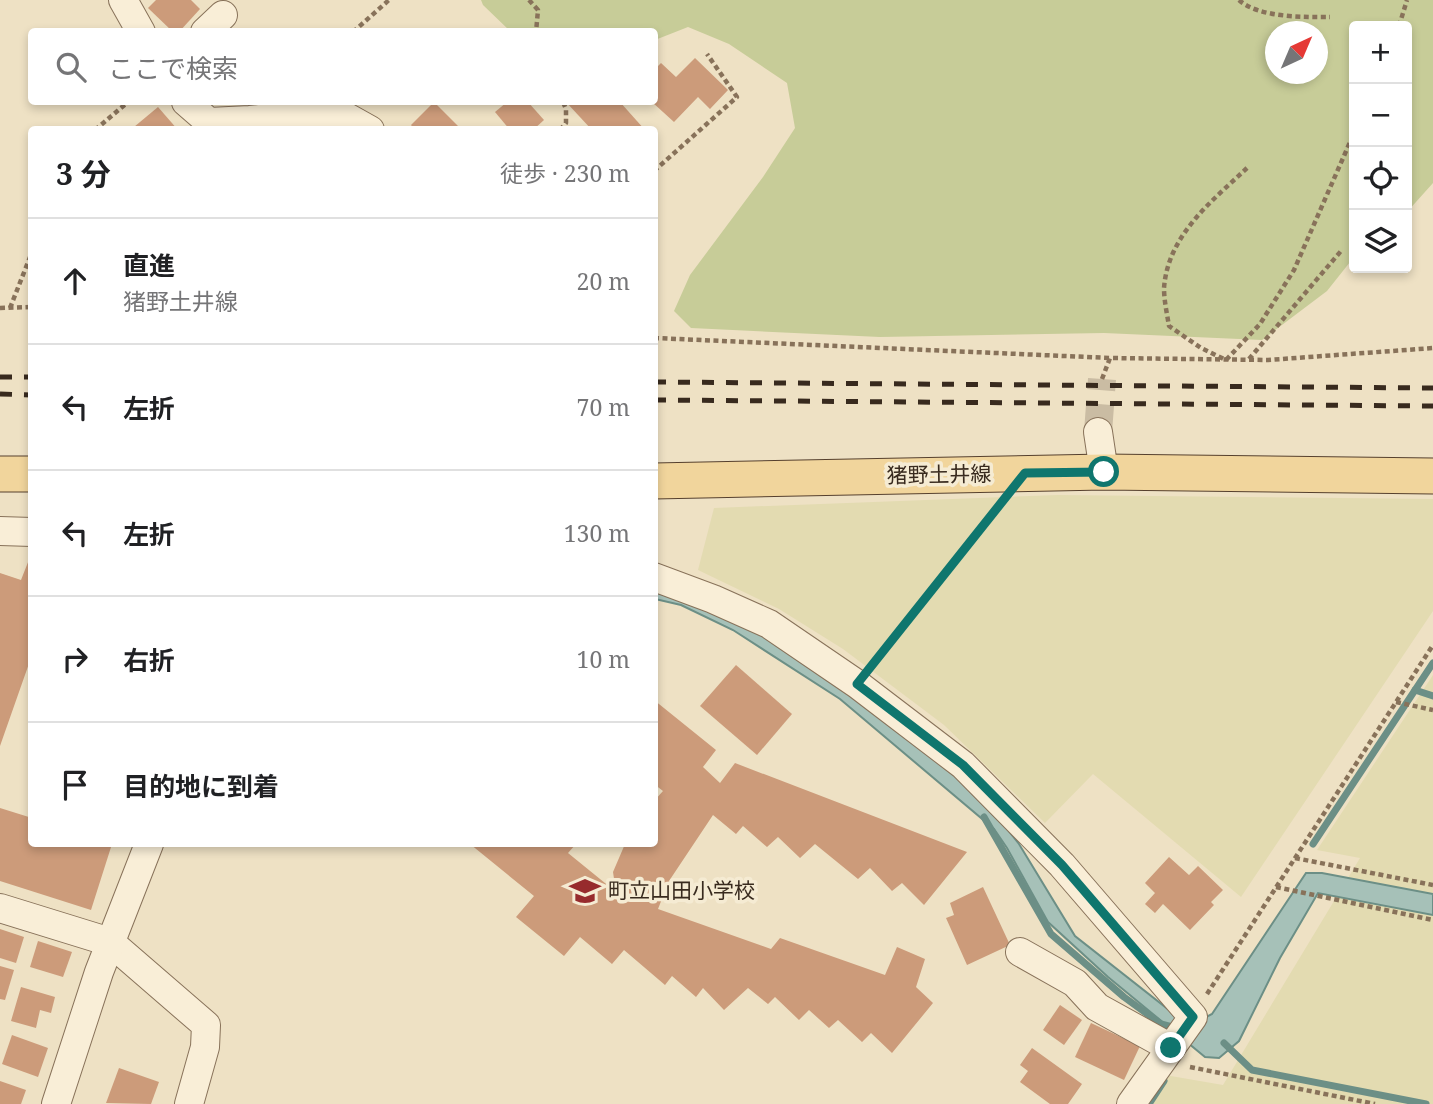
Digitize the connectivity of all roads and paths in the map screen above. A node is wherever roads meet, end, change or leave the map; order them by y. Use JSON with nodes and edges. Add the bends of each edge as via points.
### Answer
{"nodes":[{"id":1,"x":123,"y":0,"type":"edge"},
{"id":2,"x":389,"y":0,"type":"edge"},
{"id":3,"x":529,"y":0,"type":"edge"},
{"id":4,"x":1238,"y":0,"type":"edge"},
{"id":5,"x":1408,"y":0,"type":"edge"},
{"id":6,"x":1330,"y":17,"type":"dead end"},
{"id":7,"x":1401,"y":21,"type":"edge"},
{"id":8,"x":139,"y":28,"type":"edge"},
{"id":9,"x":358,"y":28,"type":"edge"},
{"id":10,"x":536,"y":28,"type":"edge"},
{"id":11,"x":707,"y":54,"type":"dead end"},
{"id":12,"x":124,"y":105,"type":"edge"},
{"id":13,"x":189,"y":105,"type":"edge"},
{"id":14,"x":564,"y":105,"type":"edge"},
{"id":15,"x":100,"y":126,"type":"edge"},
{"id":16,"x":363,"y":126,"type":"edge"},
{"id":17,"x":563,"y":126,"type":"edge"},
{"id":18,"x":1349,"y":144,"type":"edge"},
{"id":19,"x":658,"y":167,"type":"edge"},
{"id":20,"x":1247,"y":169,"type":"dead end"},
{"id":21,"x":1341,"y":251,"type":"dead end"},
{"id":22,"x":28,"y":262,"type":"edge"},
{"id":23,"x":28,"y":307,"type":"edge"},
{"id":24,"x":0,"y":308,"type":"edge"},
{"id":25,"x":10,"y":308,"type":"junction"},
{"id":26,"x":658,"y":338,"type":"edge"},
{"id":27,"x":1433,"y":348,"type":"edge"},
{"id":28,"x":1110,"y":358,"type":"junction"},
{"id":29,"x":1226,"y":360,"type":"junction"},
{"id":30,"x":1249,"y":360,"type":"junction"},
{"id":31,"x":1102,"y":379,"type":"tunnel mouth"},
{"id":32,"x":1098,"y":432,"type":"tunnel mouth"},
{"id":33,"x":1104,"y":472,"type":"junction"},
{"id":34,"x":1025,"y":473,"type":"junction"},
{"id":35,"x":0,"y":474,"type":"edge"},
{"id":36,"x":28,"y":474,"type":"edge"},
{"id":37,"x":1433,"y":475,"type":"edge"},
{"id":38,"x":658,"y":481,"type":"edge"},
{"id":39,"x":0,"y":531,"type":"edge"},
{"id":40,"x":28,"y":532,"type":"edge"},
{"id":41,"x":658,"y":578,"type":"edge"},
{"id":42,"x":1433,"y":645,"type":"edge"},
{"id":43,"x":857,"y":684,"type":"junction"},
{"id":44,"x":1396,"y":702,"type":"junction"},
{"id":45,"x":1433,"y":710,"type":"edge"},
{"id":46,"x":148,"y":847,"type":"edge"},
{"id":47,"x":1295,"y":858,"type":"junction"},
{"id":48,"x":1433,"y":885,"type":"edge"},
{"id":49,"x":1276,"y":887,"type":"junction"},
{"id":50,"x":0,"y":908,"type":"edge"},
{"id":51,"x":1433,"y":920,"type":"edge"},
{"id":52,"x":110,"y":942,"type":"junction"},
{"id":53,"x":1020,"y":952,"type":"dead end"},
{"id":54,"x":1176,"y":1041,"type":"junction"},
{"id":55,"x":55,"y":1104,"type":"edge"},
{"id":56,"x":189,"y":1104,"type":"edge"},
{"id":57,"x":1131,"y":1104,"type":"edge"},
{"id":58,"x":1375,"y":1104,"type":"edge"}],
"edges":[{"from":1,"to":8,"type":"street"},
{"from":2,"to":9,"type":"path"},
{"from":3,"to":10,"type":"path","via":[[538,10]]},
{"from":4,"to":6,"type":"path","via":[[1275,14]]},
{"from":5,"to":7,"type":"path"},
{"from":11,"to":19,"type":"path","via":[[737,97]]},
{"from":12,"to":15,"type":"path"},
{"from":13,"to":16,"type":"street","via":[[209,122],[311,113],[345,116]]},
{"from":14,"to":17,"type":"path"},
{"from":18,"to":29,"type":"path","via":[[1294,270],[1261,324]]},
{"from":20,"to":29,"type":"path","via":[[1206,206],[1174,247],[1164,289],[1169,326]]},
{"from":21,"to":30,"type":"path"},
{"from":22,"to":25,"type":"path"},
{"from":23,"to":25,"type":"path"},
{"from":24,"to":25,"type":"path"},
{"from":26,"to":28,"type":"path"},
{"from":27,"to":30,"type":"path"},
{"from":28,"to":29,"type":"path"},
{"from":28,"to":31,"type":"path"},
{"from":29,"to":30,"type":"path"},
{"from":32,"to":33,"type":"street"},
{"from":33,"to":34,"type":"main road","name":"猪野土井線"},
{"from":33,"to":37,"type":"main road","name":"猪野土井線"},
{"from":34,"to":38,"type":"main road","name":"猪野土井線"},
{"from":34,"to":43,"type":"path"},
{"from":35,"to":36,"type":"main road"},
{"from":39,"to":40,"type":"street"},
{"from":41,"to":43,"type":"street","via":[[769,624]]},
{"from":42,"to":44,"type":"path"},
{"from":43,"to":54,"type":"street","via":[[963,765],[1062,865]]},
{"from":44,"to":45,"type":"path"},
{"from":44,"to":47,"type":"path"},
{"from":46,"to":52,"type":"street"},
{"from":47,"to":48,"type":"path"},
{"from":47,"to":49,"type":"path"},
{"from":49,"to":51,"type":"path"},
{"from":49,"to":54,"type":"path"},
{"from":50,"to":52,"type":"street"},
{"from":52,"to":55,"type":"street"},
{"from":52,"to":56,"type":"street","via":[[206,1025],[205,1047]]},
{"from":53,"to":54,"type":"street","via":[[1075,983],[1097,1007]]},
{"from":54,"to":57,"type":"street"},
{"from":54,"to":58,"type":"path"}]}
